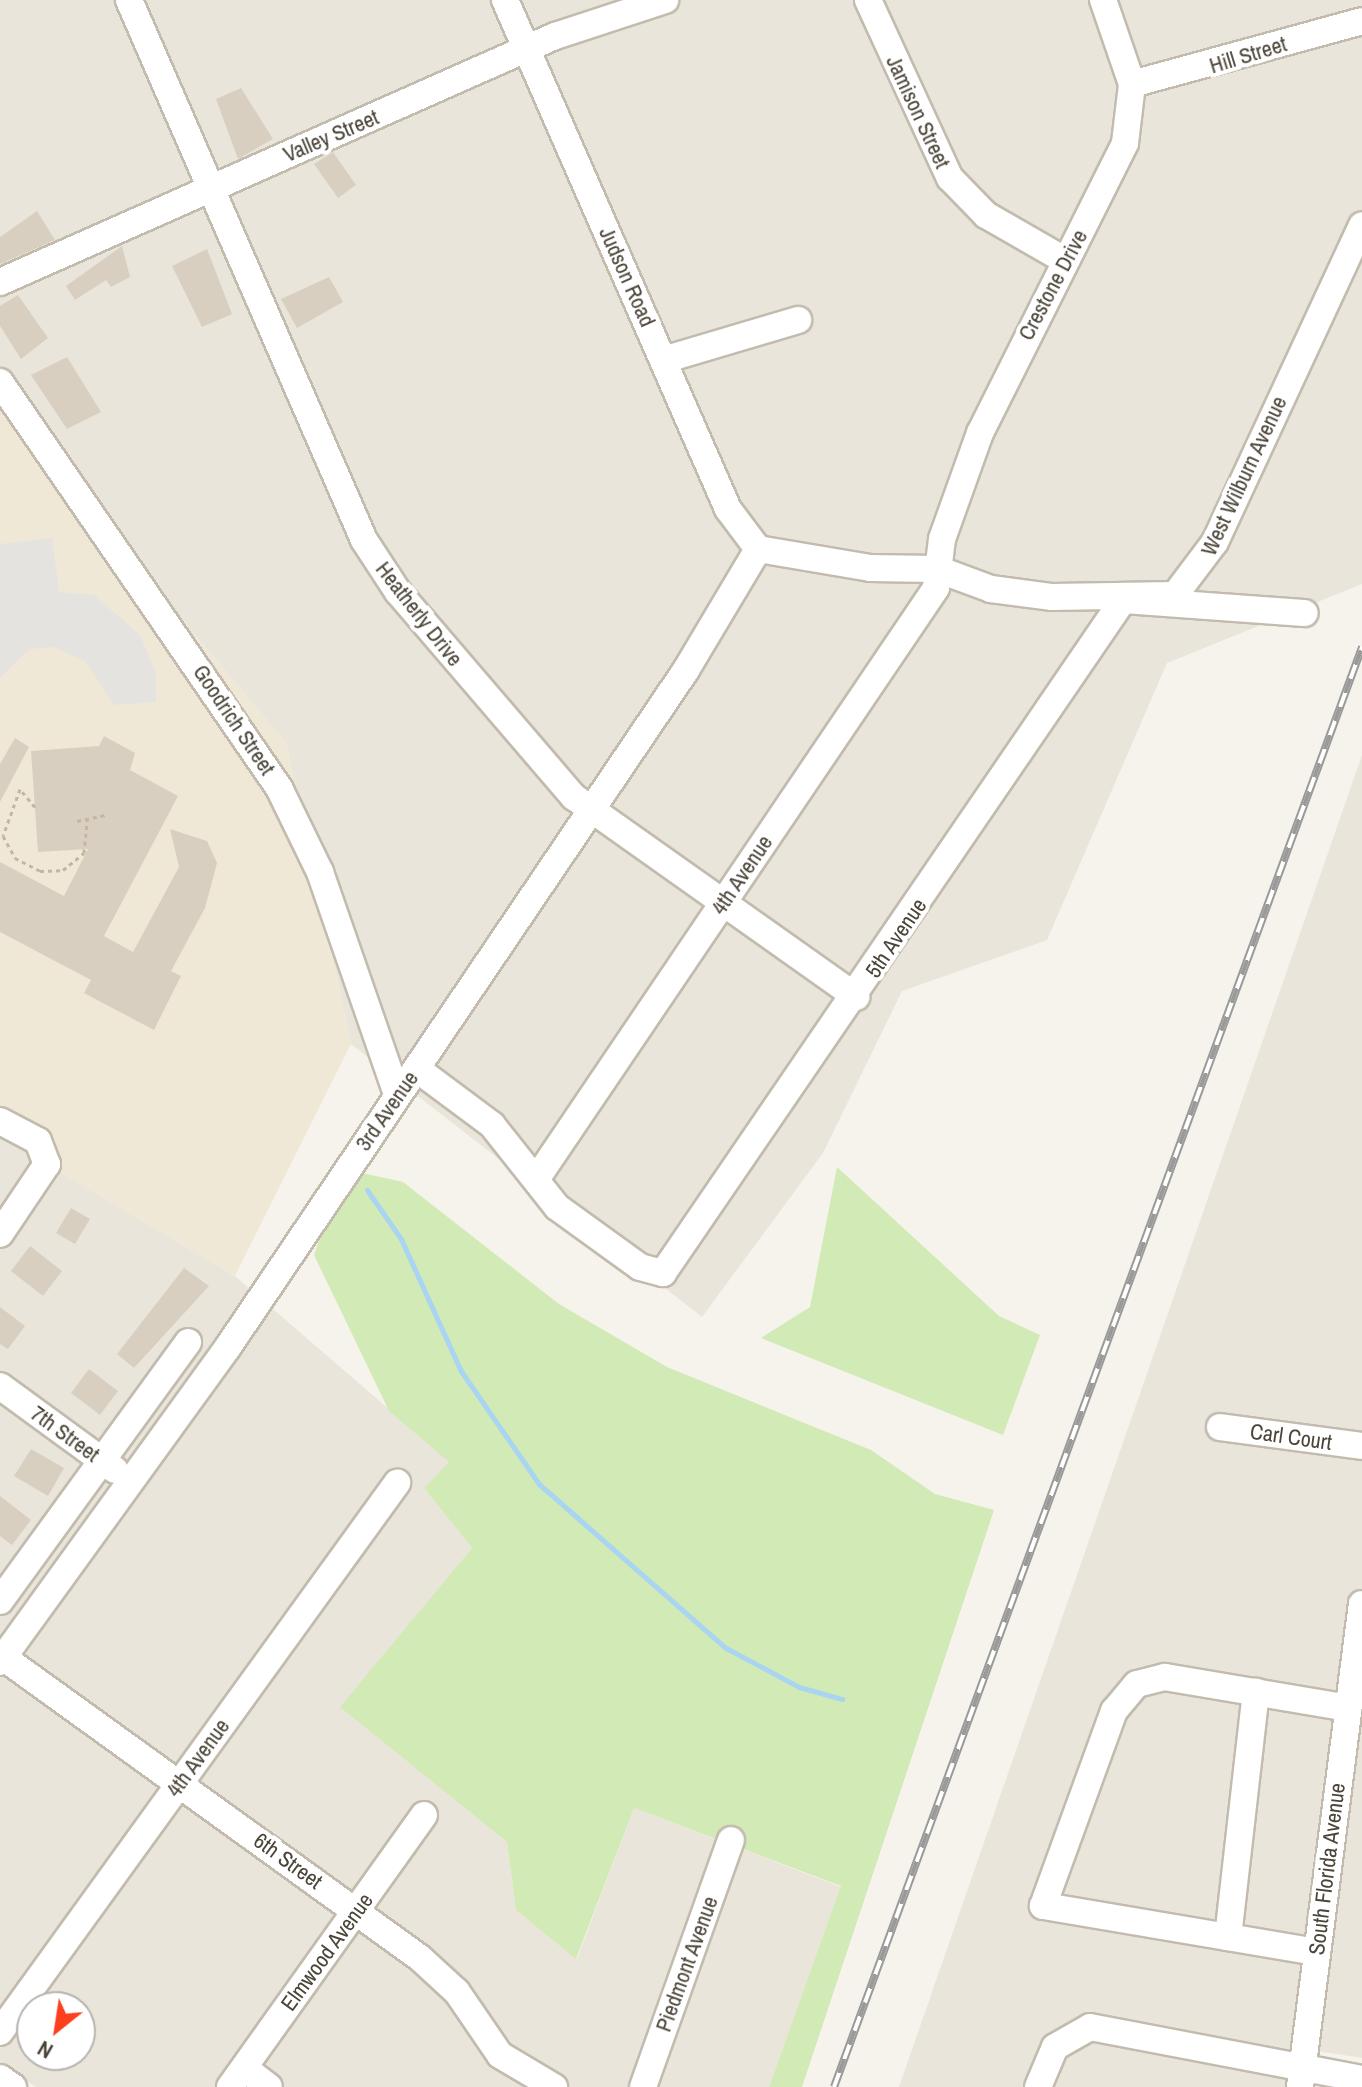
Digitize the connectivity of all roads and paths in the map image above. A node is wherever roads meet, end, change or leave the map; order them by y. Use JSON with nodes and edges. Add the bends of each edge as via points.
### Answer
{"nodes":[{"id":1,"x":129,"y":0,"type":"edge"},
{"id":2,"x":505,"y":0,"type":"edge"},
{"id":3,"x":665,"y":0,"type":"edge"},
{"id":4,"x":868,"y":0,"type":"edge"},
{"id":5,"x":1103,"y":0,"type":"edge"},
{"id":6,"x":1362,"y":21,"type":"edge"},
{"id":7,"x":526,"y":49,"type":"junction"},
{"id":8,"x":1132,"y":84,"type":"junction"},
{"id":9,"x":209,"y":189,"type":"junction"},
{"id":10,"x":1362,"y":226,"type":"edge"},
{"id":11,"x":1066,"y":261,"type":"junction"},
{"id":12,"x":0,"y":282,"type":"edge"},
{"id":13,"x":798,"y":320,"type":"dead end"},
{"id":14,"x":663,"y":360,"type":"junction"},
{"id":15,"x":0,"y":382,"type":"edge"},
{"id":16,"x":758,"y":549,"type":"junction"},
{"id":17,"x":937,"y":569,"type":"junction"},
{"id":18,"x":1123,"y":600,"type":"junction"},
{"id":19,"x":1305,"y":613,"type":"dead end"},
{"id":20,"x":35,"y":807,"type":"dead end"},
{"id":21,"x":590,"y":811,"type":"junction"},
{"id":22,"x":106,"y":815,"type":"dead end"},
{"id":23,"x":90,"y":816,"type":"junction"},
{"id":24,"x":77,"y":821,"type":"dead end"},
{"id":25,"x":722,"y":905,"type":"junction"},
{"id":26,"x":856,"y":997,"type":"junction"},
{"id":27,"x":417,"y":1069,"type":"junction"},
{"id":28,"x":397,"y":1094,"type":"junction"},
{"id":29,"x":0,"y":1121,"type":"edge"},
{"id":30,"x":537,"y":1178,"type":"junction"},
{"id":31,"x":0,"y":1234,"type":"edge"},
{"id":32,"x":188,"y":1342,"type":"dead end"},
{"id":33,"x":0,"y":1386,"type":"edge"},
{"id":34,"x":1220,"y":1427,"type":"dead end"},
{"id":35,"x":1362,"y":1446,"type":"edge"},
{"id":36,"x":101,"y":1461,"type":"junction"},
{"id":37,"x":131,"y":1481,"type":"junction"},
{"id":38,"x":397,"y":1483,"type":"dead end"},
{"id":39,"x":0,"y":1601,"type":"edge"},
{"id":40,"x":1362,"y":1604,"type":"edge"},
{"id":41,"x":1,"y":1658,"type":"edge"},
{"id":42,"x":1256,"y":1692,"type":"junction"},
{"id":43,"x":1348,"y":1708,"type":"junction"},
{"id":44,"x":180,"y":1783,"type":"junction"},
{"id":45,"x":424,"y":1815,"type":"dead end"},
{"id":46,"x":731,"y":1840,"type":"dead end"},
{"id":47,"x":357,"y":1911,"type":"junction"},
{"id":48,"x":1228,"y":1937,"type":"junction"},
{"id":49,"x":1316,"y":1952,"type":"junction"},
{"id":50,"x":0,"y":2032,"type":"edge"},
{"id":51,"x":237,"y":2077,"type":"edge"},
{"id":52,"x":0,"y":2078,"type":"edge"},
{"id":53,"x":1301,"y":2078,"type":"edge"},
{"id":54,"x":1362,"y":2079,"type":"edge"},
{"id":55,"x":13,"y":2087,"type":"edge"},
{"id":56,"x":269,"y":2087,"type":"edge"},
{"id":57,"x":554,"y":2087,"type":"edge"},
{"id":58,"x":643,"y":2087,"type":"edge"},
{"id":59,"x":1038,"y":2087,"type":"edge"}],
"edges":[{"from":1,"to":9,"type":"street","name":"Heatherly Drive"},
{"from":2,"to":7,"type":"street","name":"Judson Road"},
{"from":3,"to":7,"type":"street","name":"Valley Street"},
{"from":4,"to":11,"type":"street","name":"Jamison Street","via":[[950,178],[986,215]]},
{"from":5,"to":8,"type":"street","name":"Crestone Drive"},
{"from":6,"to":8,"type":"street","name":"Hill Street"},
{"from":7,"to":9,"type":"street","name":"Valley Street"},
{"from":7,"to":14,"type":"street","name":"Judson Road"},
{"from":8,"to":11,"type":"street","name":"Crestone Drive","via":[[1121,156]]},
{"from":9,"to":12,"type":"street","name":"Valley Street"},
{"from":9,"to":21,"type":"street","name":"Heatherly Drive","via":[[376,562]]},
{"from":10,"to":18,"type":"street","name":"West Wilburn Avenue","via":[[1204,563],[1175,595]]},
{"from":11,"to":17,"type":"street","name":"Crestone Drive","via":[[980,433]]},
{"from":13,"to":14,"type":"street"},
{"from":14,"to":16,"type":"street","name":"Judson Road","via":[[728,509]]},
{"from":15,"to":28,"type":"street","name":"Goodrich Street","via":[[280,790],[320,872]]},
{"from":16,"to":17,"type":"street","name":"West Wilburn Avenue","via":[[870,568]]},
{"from":16,"to":21,"type":"street","name":"3rd Avenue","via":[[741,586]]},
{"from":17,"to":18,"type":"street","name":"West Wilburn Avenue","via":[[991,589]]},
{"from":17,"to":25,"type":"street","name":"4th Avenue","via":[[922,612]]},
{"from":18,"to":19,"type":"street"},
{"from":18,"to":26,"type":"street","name":"5th Avenue"},
{"from":20,"to":23,"type":"path","via":[[20,789],[3,836],[15,858],[40,871],[76,863],[89,842]]},
{"from":21,"to":25,"type":"street","name":"Heatherly Drive"},
{"from":21,"to":27,"type":"street","name":"3rd Avenue"},
{"from":22,"to":23,"type":"path"},
{"from":23,"to":24,"type":"path"},
{"from":25,"to":26,"type":"street","name":"Heatherly Drive"},
{"from":25,"to":30,"type":"street","name":"4th Avenue"},
{"from":26,"to":30,"type":"street","name":"5th Avenue","via":[[663,1273],[640,1267],[557,1207]]},
{"from":27,"to":28,"type":"street","name":"3rd Avenue"},
{"from":27,"to":30,"type":"street","via":[[492,1125]]},
{"from":28,"to":37,"type":"street","name":"3rd Avenue"},
{"from":29,"to":31,"type":"street","via":[[47,1154],[41,1176]]},
{"from":32,"to":36,"type":"street"},
{"from":33,"to":36,"type":"street","name":"7th Street"},
{"from":34,"to":35,"type":"street","name":"Carl Court"},
{"from":36,"to":37,"type":"street","name":"7th Street"},
{"from":36,"to":39,"type":"street"},
{"from":37,"to":41,"type":"street","name":"3rd Avenue"},
{"from":38,"to":44,"type":"street","name":"4th Avenue"},
{"from":40,"to":43,"type":"street","name":"South Florida Avenue"},
{"from":41,"to":44,"type":"street","name":"6th Street"},
{"from":42,"to":43,"type":"street"},
{"from":42,"to":48,"type":"street"},
{"from":42,"to":48,"type":"street","via":[[1165,1677],[1137,1684],[1114,1711],[1043,1906]]},
{"from":43,"to":49,"type":"street","name":"South Florida Avenue"},
{"from":44,"to":47,"type":"street","name":"6th Street"},
{"from":44,"to":50,"type":"street","name":"4th Avenue"},
{"from":45,"to":47,"type":"street","name":"Elmwood Avenue"},
{"from":46,"to":58,"type":"street","name":"Piedmont Avenue"},
{"from":47,"to":51,"type":"street","name":"Elmwood Avenue"},
{"from":47,"to":57,"type":"street","name":"6th Street","via":[[457,1992],[500,2055]]},
{"from":48,"to":49,"type":"street"},
{"from":49,"to":53,"type":"street","name":"South Florida Avenue"},
{"from":51,"to":56,"type":"street"},
{"from":52,"to":55,"type":"street"},
{"from":53,"to":54,"type":"street"},
{"from":53,"to":59,"type":"street","via":[[1090,2027],[1055,2047]]}]}
